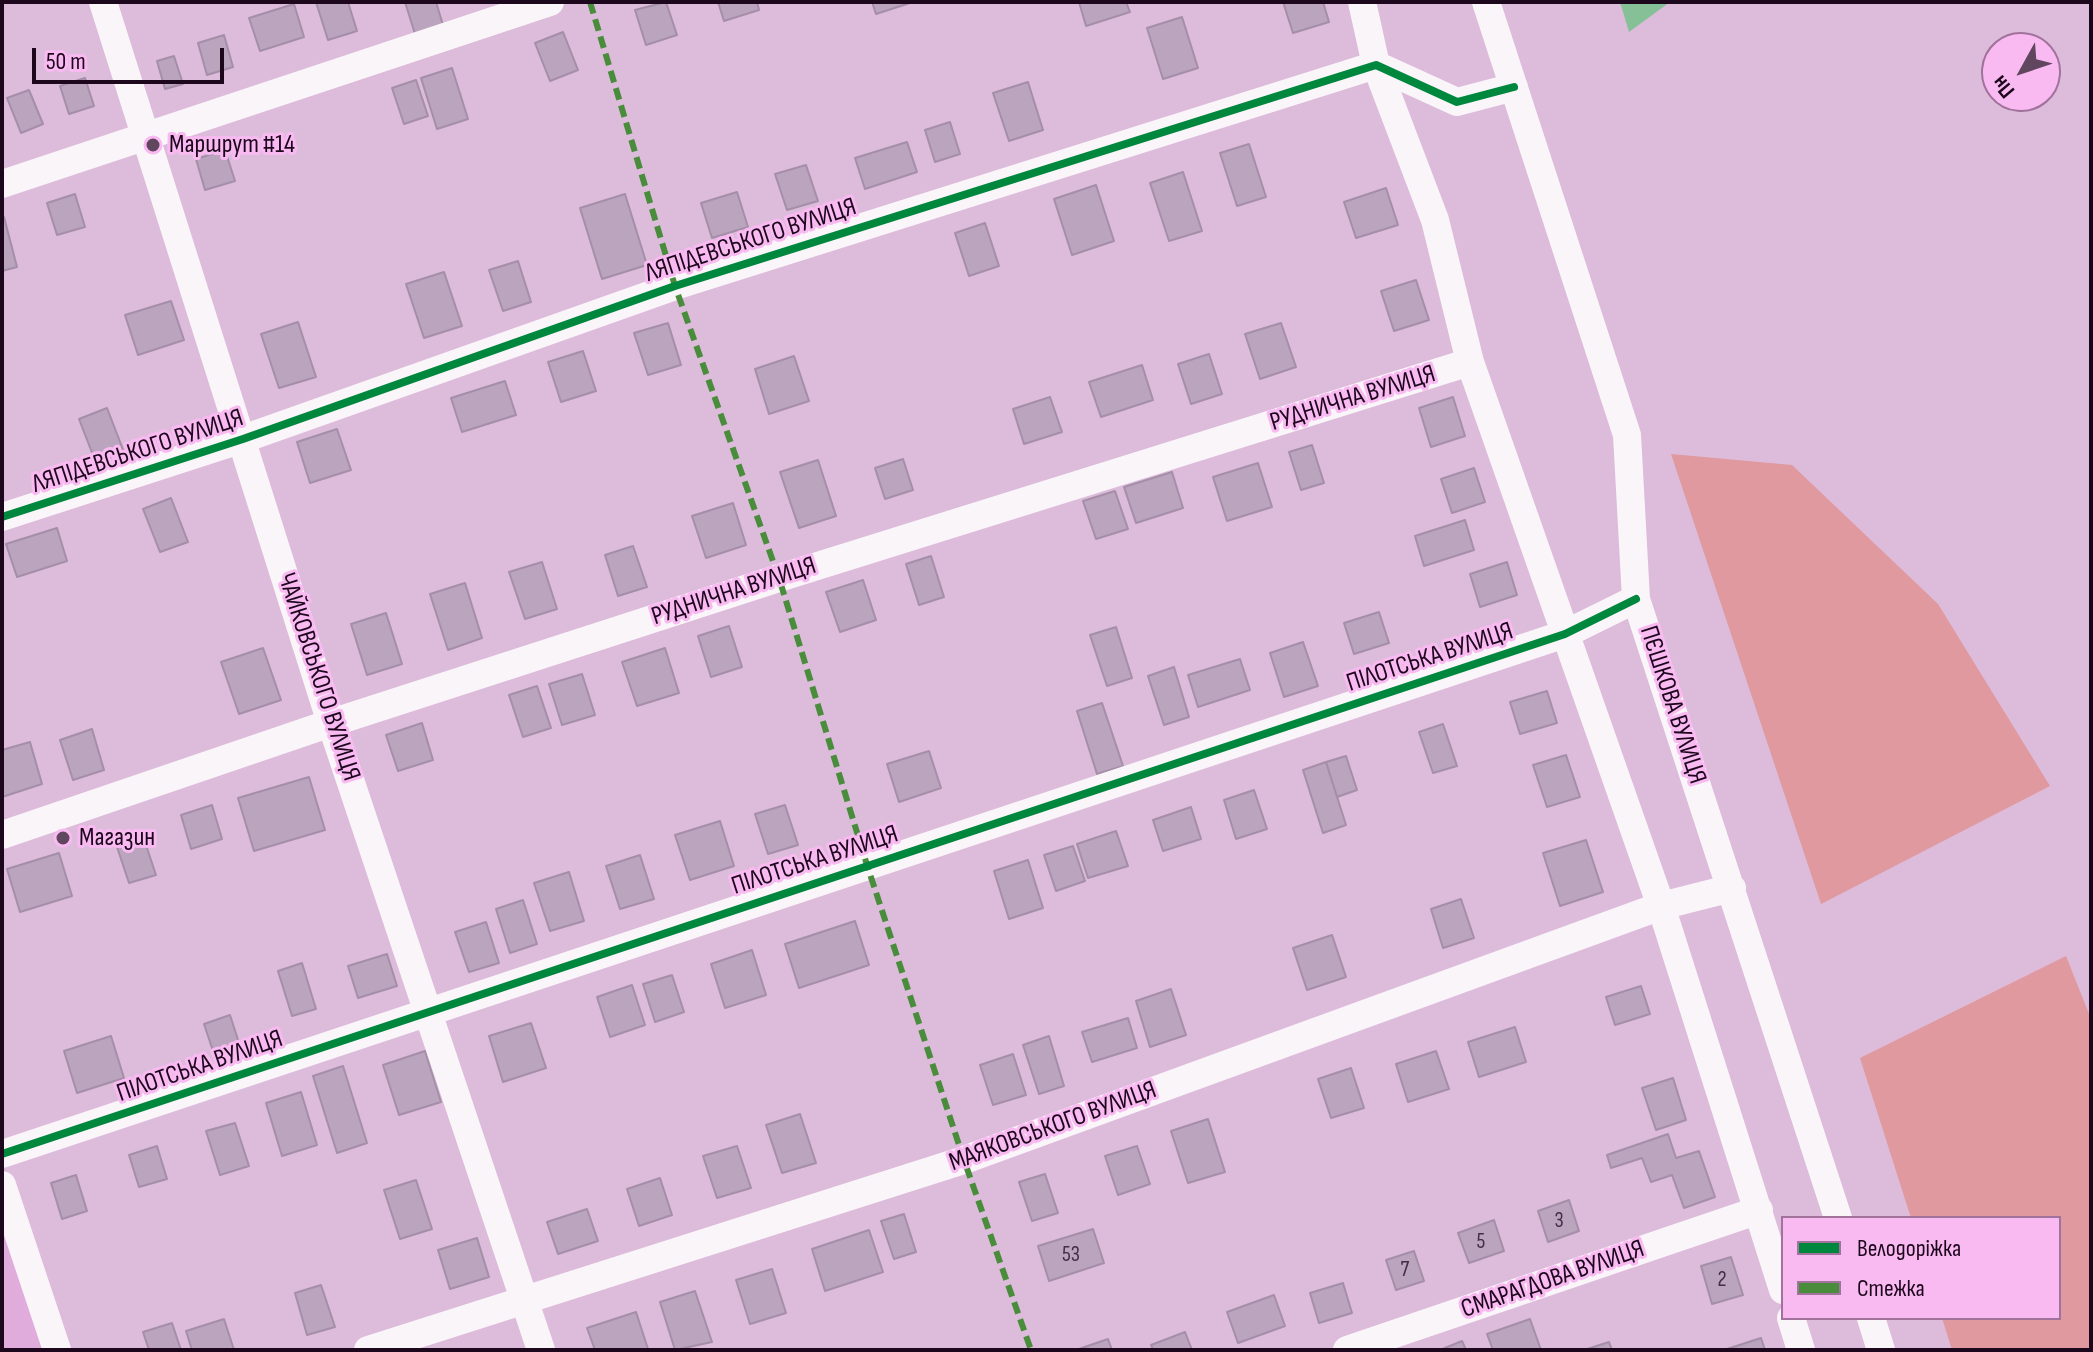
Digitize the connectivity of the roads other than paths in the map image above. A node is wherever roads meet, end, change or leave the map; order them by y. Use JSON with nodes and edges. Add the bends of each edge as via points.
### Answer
{"nodes":[{"id":1,"x":103,"y":2,"type":"edge"},
{"id":2,"x":550,"y":2,"type":"edge"},
{"id":3,"x":1362,"y":2,"type":"edge"},
{"id":4,"x":1486,"y":2,"type":"edge"},
{"id":5,"x":1376,"y":65,"type":"junction"},
{"id":6,"x":1514,"y":87,"type":"junction"},
{"id":7,"x":144,"y":134,"type":"junction"},
{"id":8,"x":2,"y":184,"type":"edge"},
{"id":9,"x":1470,"y":362,"type":"junction"},
{"id":10,"x":243,"y":439,"type":"junction"},
{"id":11,"x":2,"y":517,"type":"edge"},
{"id":12,"x":1636,"y":599,"type":"junction"},
{"id":13,"x":1565,"y":634,"type":"junction"},
{"id":14,"x":331,"y":723,"type":"junction"},
{"id":15,"x":2,"y":835,"type":"edge"},
{"id":16,"x":1732,"y":888,"type":"junction"},
{"id":17,"x":1661,"y":906,"type":"junction"},
{"id":18,"x":427,"y":1011,"type":"junction"},
{"id":19,"x":2,"y":1154,"type":"edge"},
{"id":20,"x":2,"y":1185,"type":"edge"},
{"id":21,"x":1759,"y":1210,"type":"junction"},
{"id":22,"x":1837,"y":1216,"type":"edge"},
{"id":23,"x":1781,"y":1283,"type":"edge"},
{"id":24,"x":523,"y":1300,"type":"junction"},
{"id":25,"x":1792,"y":1320,"type":"edge"},
{"id":26,"x":1872,"y":1320,"type":"edge"},
{"id":27,"x":57,"y":1350,"type":"edge"},
{"id":28,"x":368,"y":1350,"type":"edge"},
{"id":29,"x":541,"y":1350,"type":"edge"},
{"id":30,"x":1347,"y":1350,"type":"edge"},
{"id":31,"x":1801,"y":1350,"type":"edge"},
{"id":32,"x":1881,"y":1350,"type":"edge"}],
"edges":[{"from":1,"to":7,"type":"street","name":"ЧАЙКОВСЬКОГО ВУЛИЦЯ"},
{"from":2,"to":7,"type":"street"},
{"from":3,"to":5,"type":"street"},
{"from":4,"to":6,"type":"street","name":"ПЄШКОВА ВУЛИЦЯ"},
{"from":5,"to":6,"type":"street","via":[[1457,102]]},
{"from":5,"to":9,"type":"street","via":[[1435,220]]},
{"from":5,"to":10,"type":"street","name":"ЛЯПІДЕВСЬКОГО ВУЛИЦЯ","via":[[675,286]]},
{"from":6,"to":12,"type":"street","name":"ПЄШКОВА ВУЛИЦЯ","via":[[1627,435]]},
{"from":7,"to":8,"type":"street"},
{"from":7,"to":10,"type":"street","name":"ЧАЙКОВСЬКОГО ВУЛИЦЯ"},
{"from":9,"to":13,"type":"street"},
{"from":9,"to":14,"type":"street","name":"РУДНИЧНА ВУЛИЦЯ"},
{"from":10,"to":11,"type":"street","name":"ЛЯПІДЕВСЬКОГО ВУЛИЦЯ"},
{"from":10,"to":14,"type":"street","name":"ЧАЙКОВСЬКОГО ВУЛИЦЯ"},
{"from":12,"to":13,"type":"street","name":"ПІЛОТСЬКА ВУЛИЦЯ"},
{"from":12,"to":16,"type":"street","name":"ПЄШКОВА ВУЛИЦЯ"},
{"from":13,"to":17,"type":"street"},
{"from":13,"to":18,"type":"street","name":"ПІЛОТСЬКА ВУЛИЦЯ"},
{"from":14,"to":15,"type":"street","name":"РУДНИЧНА ВУЛИЦЯ"},
{"from":14,"to":18,"type":"street","name":"ЧАЙКОВСЬКОГО ВУЛИЦЯ"},
{"from":16,"to":17,"type":"street","name":"МАЯКОВСЬКОГО ВУЛИЦЯ"},
{"from":16,"to":22,"type":"street","name":"ПЄШКОВА ВУЛИЦЯ"},
{"from":17,"to":21,"type":"street"},
{"from":17,"to":24,"type":"street","name":"МАЯКОВСЬКОГО ВУЛИЦЯ","via":[[964,1160]]},
{"from":18,"to":19,"type":"street","name":"ПІЛОТСЬКА ВУЛИЦЯ"},
{"from":18,"to":24,"type":"street","name":"ЧАЙКОВСЬКОГО ВУЛИЦЯ"},
{"from":20,"to":27,"type":"street"},
{"from":21,"to":23,"type":"street"},
{"from":21,"to":30,"type":"street","name":"СМАРАГДОВА ВУЛИЦЯ"},
{"from":24,"to":28,"type":"street","name":"МАЯКОВСЬКОГО ВУЛИЦЯ"},
{"from":24,"to":29,"type":"street","name":"ЧАЙКОВСЬКОГО ВУЛИЦЯ"},
{"from":25,"to":31,"type":"street"},
{"from":26,"to":32,"type":"street"}]}
